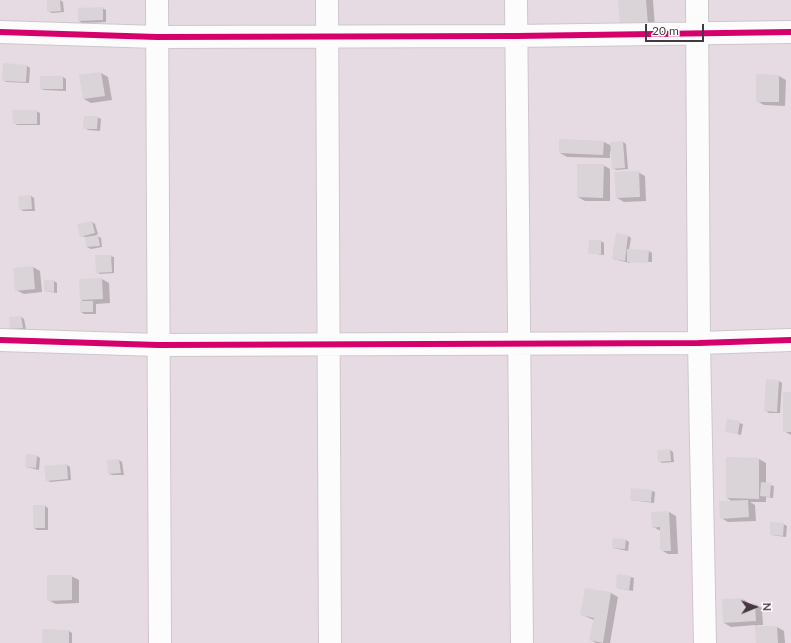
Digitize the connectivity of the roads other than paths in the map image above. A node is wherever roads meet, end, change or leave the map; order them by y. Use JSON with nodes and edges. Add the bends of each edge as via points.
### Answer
{"nodes":[{"id":1,"x":157,"y":0,"type":"edge"},
{"id":2,"x":327,"y":0,"type":"edge"},
{"id":3,"x":516,"y":0,"type":"edge"},
{"id":4,"x":697,"y":0,"type":"edge"},
{"id":5,"x":0,"y":32,"type":"edge"},
{"id":6,"x":791,"y":32,"type":"edge"},
{"id":7,"x":698,"y":34,"type":"junction"},
{"id":8,"x":517,"y":36,"type":"junction"},
{"id":9,"x":328,"y":37,"type":"junction"},
{"id":10,"x":157,"y":38,"type":"junction"},
{"id":11,"x":0,"y":340,"type":"edge"},
{"id":12,"x":791,"y":340,"type":"edge"},
{"id":13,"x":699,"y":342,"type":"junction"},
{"id":14,"x":519,"y":343,"type":"junction"},
{"id":15,"x":329,"y":344,"type":"junction"},
{"id":16,"x":158,"y":345,"type":"junction"},
{"id":17,"x":160,"y":643,"type":"edge"},
{"id":18,"x":330,"y":643,"type":"edge"},
{"id":19,"x":522,"y":643,"type":"edge"},
{"id":20,"x":705,"y":643,"type":"edge"}],
"edges":[{"from":1,"to":10,"type":"street"},
{"from":2,"to":9,"type":"street"},
{"from":3,"to":8,"type":"street"},
{"from":4,"to":7,"type":"street"},
{"from":5,"to":10,"type":"street"},
{"from":6,"to":7,"type":"street"},
{"from":7,"to":8,"type":"street"},
{"from":7,"to":13,"type":"street"},
{"from":8,"to":9,"type":"street"},
{"from":8,"to":14,"type":"street"},
{"from":9,"to":10,"type":"street"},
{"from":9,"to":15,"type":"street"},
{"from":10,"to":16,"type":"street"},
{"from":11,"to":16,"type":"street"},
{"from":12,"to":13,"type":"street"},
{"from":13,"to":14,"type":"street"},
{"from":13,"to":20,"type":"street"},
{"from":14,"to":15,"type":"street"},
{"from":14,"to":19,"type":"street"},
{"from":15,"to":16,"type":"street"},
{"from":15,"to":18,"type":"street"},
{"from":16,"to":17,"type":"street"}]}
